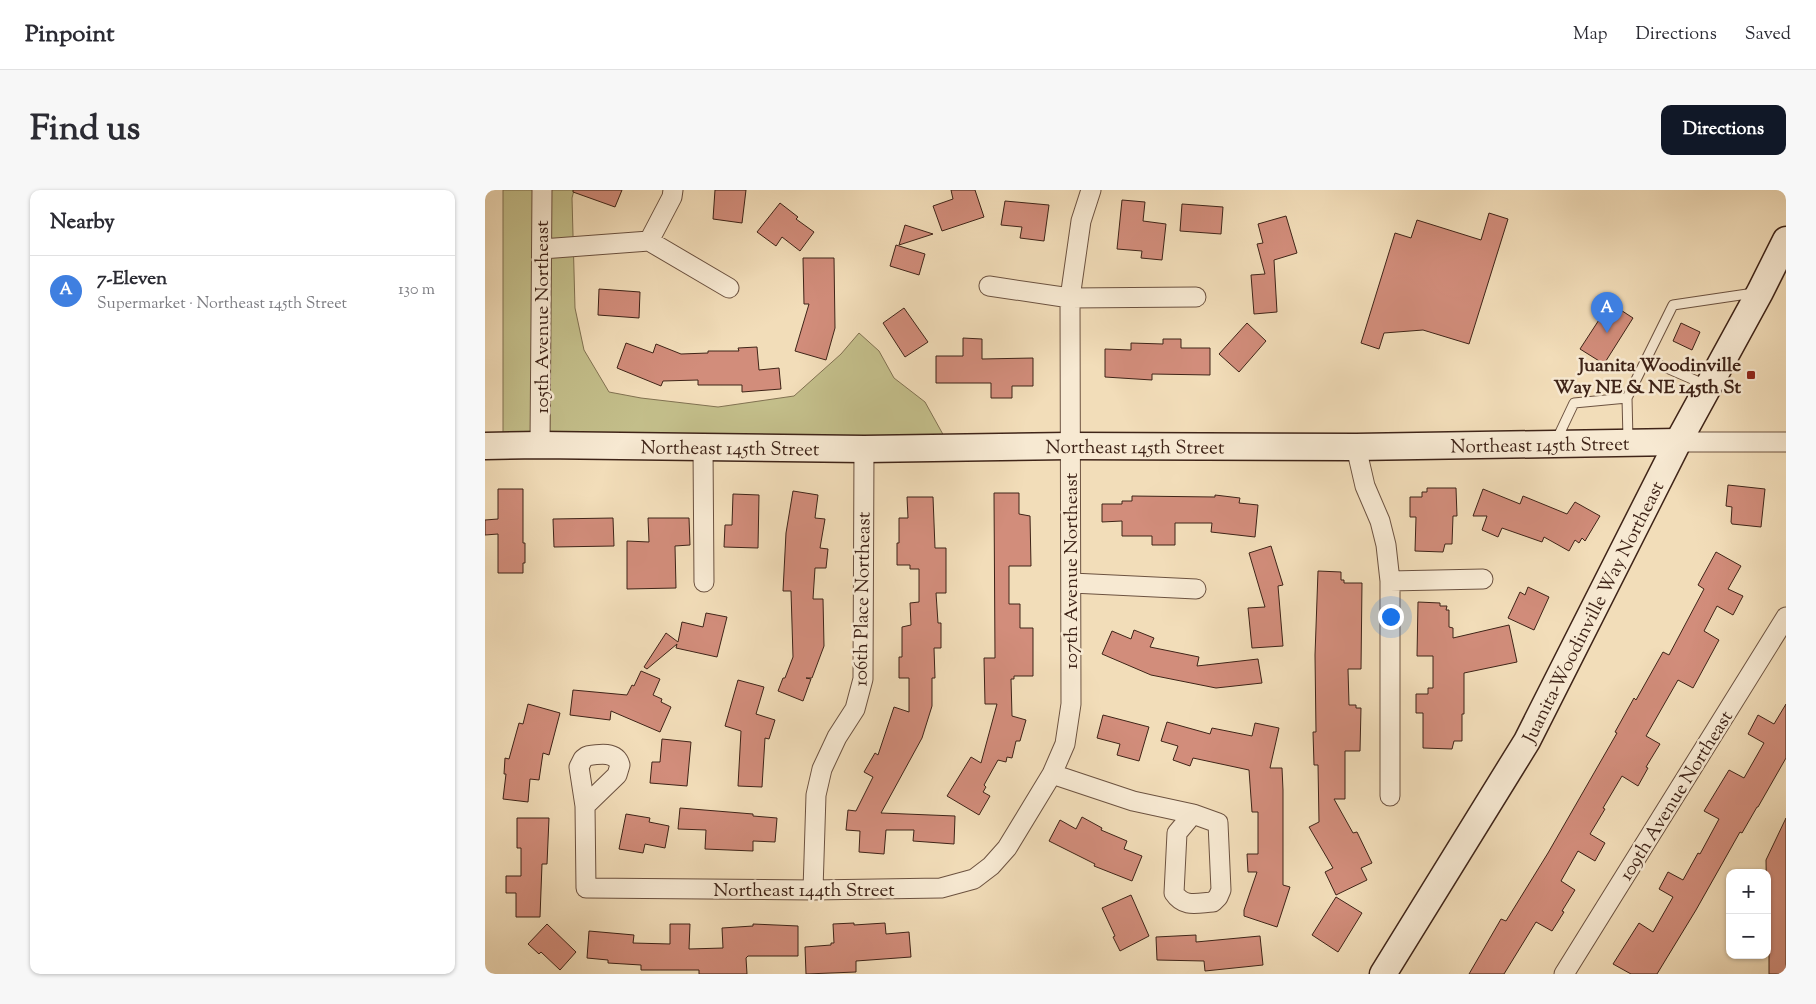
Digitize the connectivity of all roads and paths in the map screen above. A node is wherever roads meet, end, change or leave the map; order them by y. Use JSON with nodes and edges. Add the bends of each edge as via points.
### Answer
{"nodes":[{"id":1,"x":542,"y":190,"type":"edge"},
{"id":2,"x":673,"y":190,"type":"edge"},
{"id":3,"x":1091,"y":190,"type":"edge"},
{"id":4,"x":1786,"y":240,"type":"edge"},
{"id":5,"x":649,"y":241,"type":"junction"},
{"id":6,"x":542,"y":250,"type":"junction"},
{"id":7,"x":989,"y":286,"type":"dead end"},
{"id":8,"x":729,"y":288,"type":"dead end"},
{"id":9,"x":1760,"y":292,"type":"junction"},
{"id":10,"x":1196,"y":297,"type":"dead end"},
{"id":11,"x":1070,"y":298,"type":"junction"},
{"id":12,"x":1646,"y":359,"type":"junction"},
{"id":13,"x":1708,"y":386,"type":"junction"},
{"id":14,"x":1627,"y":398,"type":"junction"},
{"id":15,"x":1678,"y":442,"type":"junction"},
{"id":16,"x":1786,"y":442,"type":"edge"},
{"id":17,"x":1629,"y":443,"type":"junction"},
{"id":18,"x":1555,"y":444,"type":"junction"},
{"id":19,"x":540,"y":445,"type":"junction"},
{"id":20,"x":485,"y":446,"type":"edge"},
{"id":21,"x":1069,"y":446,"type":"junction"},
{"id":22,"x":1356,"y":447,"type":"junction"},
{"id":23,"x":703,"y":448,"type":"junction"},
{"id":24,"x":864,"y":448,"type":"junction"},
{"id":25,"x":1483,"y":579,"type":"dead end"},
{"id":26,"x":1390,"y":581,"type":"junction"},
{"id":27,"x":704,"y":582,"type":"dead end"},
{"id":28,"x":1072,"y":583,"type":"junction"},
{"id":29,"x":1196,"y":588,"type":"dead end"},
{"id":30,"x":1786,"y":617,"type":"edge"},
{"id":31,"x":1052,"y":774,"type":"junction"},
{"id":32,"x":1390,"y":796,"type":"dead end"},
{"id":33,"x":585,"y":806,"type":"dead end"},
{"id":34,"x":1193,"y":814,"type":"junction"},
{"id":35,"x":1007,"y":848,"type":"joint"},
{"id":36,"x":813,"y":890,"type":"junction"},
{"id":37,"x":1383,"y":974,"type":"edge"},
{"id":38,"x":1564,"y":974,"type":"edge"}],
"edges":[{"from":1,"to":6,"type":"street","name":"105th Avenue Northeast"},
{"from":2,"to":5,"type":"street"},
{"from":3,"to":11,"type":"street","name":"107th Avenue Northeast","via":[[1081,221]]},
{"from":4,"to":9,"type":"street","name":"Juanita-Woodinville Way Northeast"},
{"from":5,"to":6,"type":"street"},
{"from":5,"to":8,"type":"street"},
{"from":6,"to":19,"type":"street","name":"105th Avenue Northeast"},
{"from":7,"to":11,"type":"street"},
{"from":9,"to":12,"type":"lane","via":[[1673,305]]},
{"from":9,"to":13,"type":"street","name":"Juanita-Woodinville Way Northeast"},
{"from":10,"to":11,"type":"street"},
{"from":11,"to":21,"type":"street","name":"107th Avenue Northeast"},
{"from":12,"to":13,"type":"lane"},
{"from":12,"to":14,"type":"lane"},
{"from":13,"to":15,"type":"street","name":"Juanita-Woodinville Way Northeast"},
{"from":14,"to":17,"type":"lane"},
{"from":14,"to":18,"type":"lane","via":[[1574,403]]},
{"from":15,"to":16,"type":"street","name":"Northeast 145th Street"},
{"from":15,"to":17,"type":"street","name":"Northeast 145th Street"},
{"from":15,"to":37,"type":"street","name":"Juanita-Woodinville Way Northeast","via":[[1527,741]]},
{"from":17,"to":18,"type":"street","name":"Northeast 145th Street"},
{"from":18,"to":22,"type":"street","name":"Northeast 145th Street"},
{"from":19,"to":20,"type":"street","name":"Northeast 145th Street"},
{"from":19,"to":23,"type":"street","name":"Northeast 145th Street"},
{"from":21,"to":22,"type":"street","name":"Northeast 145th Street"},
{"from":21,"to":24,"type":"street","name":"Northeast 145th Street"},
{"from":21,"to":28,"type":"street","name":"107th Avenue Northeast"},
{"from":22,"to":26,"type":"street","via":[[1365,486],[1380,521]]},
{"from":23,"to":24,"type":"street","name":"Northeast 145th Street"},
{"from":23,"to":27,"type":"street"},
{"from":24,"to":36,"type":"street","name":"106th Place Northeast","via":[[863,679],[855,709],[822,769],[816,795]]},
{"from":25,"to":26,"type":"street"},
{"from":26,"to":32,"type":"street"},
{"from":28,"to":29,"type":"street"},
{"from":28,"to":31,"type":"street","name":"107th Avenue Northeast","via":[[1071,704],[1065,744]]},
{"from":30,"to":38,"type":"street","name":"109th Avenue Northeast"},
{"from":31,"to":34,"type":"street","via":[[1133,801]]},
{"from":31,"to":35,"type":"street","name":"107th Avenue Northeast"},
{"from":33,"to":36,"type":"street","name":"Northeast 144th Street","via":[[587,888]]},
{"from":34,"to":34,"type":"street","via":[[1177,833],[1174,892],[1185,903],[1213,902],[1221,890],[1218,823]]},
{"from":35,"to":36,"type":"street","name":"Northeast 144th Street","via":[[974,879],[941,888]]}]}
